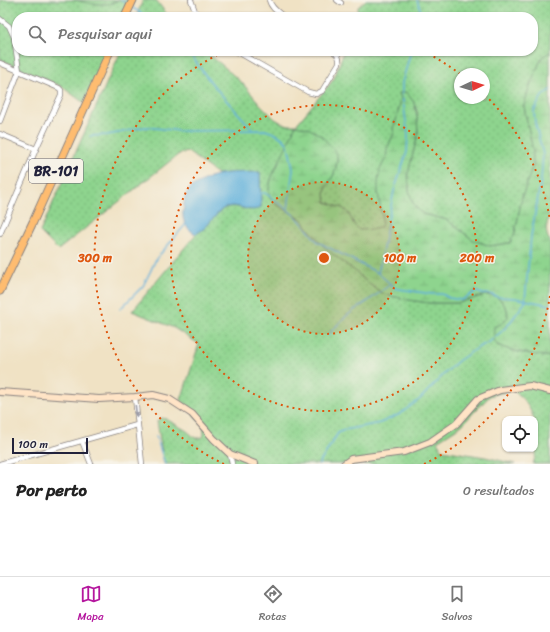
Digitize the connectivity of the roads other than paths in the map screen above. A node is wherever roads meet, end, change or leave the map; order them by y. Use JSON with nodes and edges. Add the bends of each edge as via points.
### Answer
{"nodes":[{"id":1,"x":133,"y":0,"type":"edge"},
{"id":2,"x":191,"y":0,"type":"edge"},
{"id":3,"x":269,"y":0,"type":"edge"},
{"id":4,"x":127,"y":12,"type":"edge"},
{"id":5,"x":195,"y":12,"type":"edge"},
{"id":6,"x":278,"y":12,"type":"edge"},
{"id":7,"x":0,"y":19,"type":"edge"},
{"id":8,"x":12,"y":33,"type":"edge"},
{"id":9,"x":17,"y":56,"type":"edge"},
{"id":10,"x":108,"y":56,"type":"edge"},
{"id":11,"x":245,"y":56,"type":"edge"},
{"id":12,"x":338,"y":56,"type":"edge"},
{"id":13,"x":0,"y":63,"type":"edge"},
{"id":14,"x":20,"y":71,"type":"junction"},
{"id":15,"x":0,"y":121,"type":"edge"},
{"id":16,"x":0,"y":134,"type":"edge"},
{"id":17,"x":36,"y":149,"type":"junction"},
{"id":18,"x":0,"y":234,"type":"edge"},
{"id":19,"x":0,"y":291,"type":"edge"},
{"id":20,"x":550,"y":391,"type":"edge"},
{"id":21,"x":0,"y":392,"type":"edge"},
{"id":22,"x":135,"y":397,"type":"junction"},
{"id":23,"x":138,"y":425,"type":"junction"},
{"id":24,"x":82,"y":441,"type":"junction"},
{"id":25,"x":230,"y":454,"type":"junction"},
{"id":26,"x":0,"y":464,"type":"edge"},
{"id":27,"x":91,"y":464,"type":"edge"},
{"id":28,"x":142,"y":464,"type":"edge"},
{"id":29,"x":232,"y":464,"type":"edge"},
{"id":30,"x":255,"y":464,"type":"edge"},
{"id":31,"x":344,"y":464,"type":"edge"}],
"edges":[{"from":1,"to":4,"type":"main road"},
{"from":2,"to":5,"type":"street"},
{"from":3,"to":6,"type":"street"},
{"from":7,"to":8,"type":"street","via":[[9,26]]},
{"from":9,"to":14,"type":"street"},
{"from":10,"to":19,"type":"main road","number":"BR-101"},
{"from":11,"to":12,"type":"street","via":[[308,92],[316,94],[322,91],[338,63]]},
{"from":13,"to":14,"type":"street"},
{"from":14,"to":15,"type":"street"},
{"from":14,"to":17,"type":"street","via":[[61,90]]},
{"from":16,"to":17,"type":"street"},
{"from":17,"to":18,"type":"street"},
{"from":20,"to":31,"type":"street","via":[[530,386],[500,390],[478,399],[456,424],[430,442],[404,452],[351,459]]},
{"from":21,"to":22,"type":"street","via":[[99,398]]},
{"from":22,"to":23,"type":"street","one_way":true},
{"from":22,"to":25,"type":"street","via":[[154,395],[169,398],[192,414]]},
{"from":23,"to":24,"type":"street"},
{"from":23,"to":28,"type":"street"},
{"from":24,"to":26,"type":"street"},
{"from":24,"to":27,"type":"street"},
{"from":25,"to":29,"type":"street"},
{"from":25,"to":30,"type":"street"}]}
